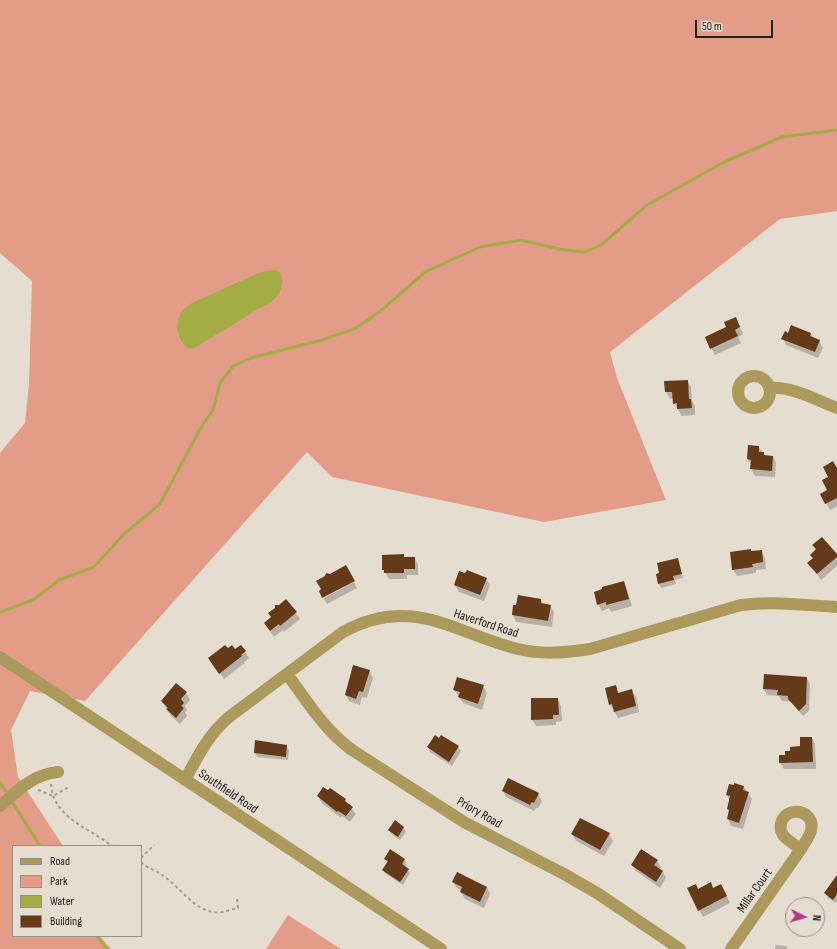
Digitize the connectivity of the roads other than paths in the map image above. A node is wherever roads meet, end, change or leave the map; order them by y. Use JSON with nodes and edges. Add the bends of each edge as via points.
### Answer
{"nodes":[{"id":1,"x":769,"y":388,"type":"dead end"},
{"id":2,"x":837,"y":408,"type":"edge"},
{"id":3,"x":837,"y":607,"type":"edge"},
{"id":4,"x":0,"y":657,"type":"edge"},
{"id":5,"x":287,"y":674,"type":"junction"},
{"id":6,"x":54,"y":772,"type":"road end"},
{"id":7,"x":185,"y":780,"type":"junction"},
{"id":8,"x":0,"y":806,"type":"edge"},
{"id":9,"x":801,"y":848,"type":"dead end"},
{"id":10,"x":441,"y":949,"type":"edge"},
{"id":11,"x":680,"y":949,"type":"edge"},
{"id":12,"x":732,"y":949,"type":"edge"}],
"edges":[{"from":1,"to":2,"type":"street","via":[[790,390]]},
{"from":3,"to":5,"type":"street","name":"Haverford Road","via":[[778,603],[741,605],[590,648],[552,653],[515,648],[425,618],[391,615],[363,622],[344,632]]},
{"from":4,"to":7,"type":"street","name":"Southfield Road"},
{"from":5,"to":7,"type":"street","name":"Haverford Road","via":[[218,727]]},
{"from":5,"to":11,"type":"street","name":"Priory Road","via":[[339,741],[464,822],[597,893]]},
{"from":6,"to":8,"type":"street","via":[[36,777]]},
{"from":7,"to":10,"type":"street","name":"Southfield Road"},
{"from":9,"to":12,"type":"street","name":"Millar Court"}]}
